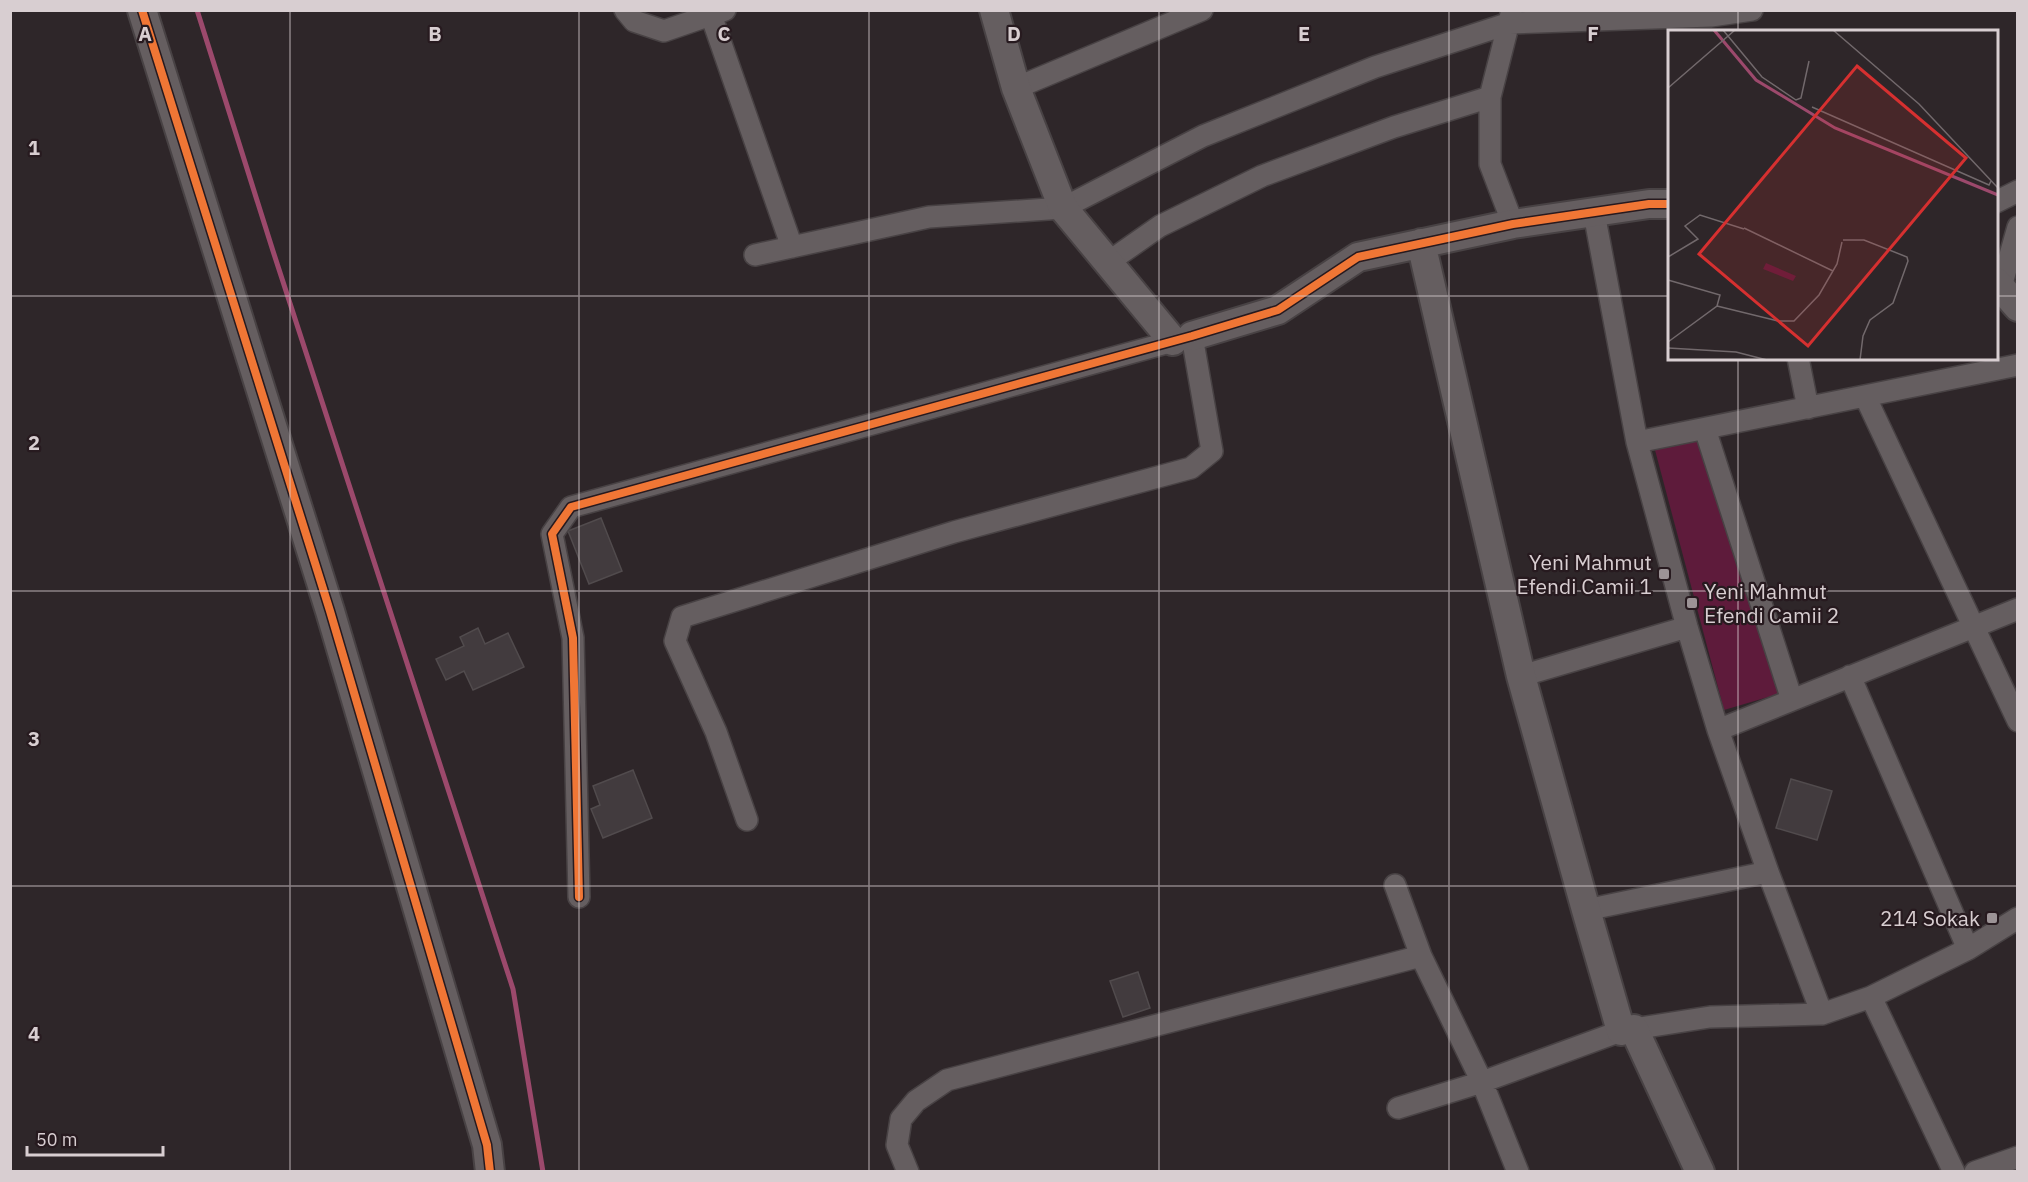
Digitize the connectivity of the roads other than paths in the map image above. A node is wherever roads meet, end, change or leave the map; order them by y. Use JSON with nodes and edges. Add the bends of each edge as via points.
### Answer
{"nodes":[{"id":1,"x":142,"y":10,"type":"edge"},
{"id":2,"x":625,"y":10,"type":"edge"},
{"id":3,"x":994,"y":10,"type":"edge"},
{"id":4,"x":1202,"y":10,"type":"edge"},
{"id":5,"x":1752,"y":10,"type":"edge"},
{"id":6,"x":718,"y":13,"type":"edge"},
{"id":7,"x":1711,"y":14,"type":"edge"},
{"id":8,"x":1511,"y":17,"type":"edge"},
{"id":9,"x":1016,"y":88,"type":"junction"},
{"id":10,"x":1490,"y":97,"type":"junction"},
{"id":11,"x":2018,"y":191,"type":"edge"},
{"id":12,"x":1998,"y":201,"type":"edge"},
{"id":13,"x":1668,"y":204,"type":"edge"},
{"id":14,"x":1063,"y":208,"type":"junction"},
{"id":15,"x":1594,"y":213,"type":"junction"},
{"id":16,"x":1513,"y":224,"type":"junction"},
{"id":17,"x":2018,"y":227,"type":"edge"},
{"id":18,"x":1421,"y":243,"type":"junction"},
{"id":19,"x":792,"y":247,"type":"junction"},
{"id":20,"x":755,"y":255,"type":"dead end"},
{"id":21,"x":1107,"y":262,"type":"junction"},
{"id":22,"x":2005,"y":292,"type":"edge"},
{"id":23,"x":1183,"y":339,"type":"junction"},
{"id":24,"x":1798,"y":360,"type":"edge"},
{"id":25,"x":2018,"y":365,"type":"edge"},
{"id":26,"x":1865,"y":396,"type":"junction"},
{"id":27,"x":1808,"y":408,"type":"junction"},
{"id":28,"x":1705,"y":429,"type":"junction"},
{"id":29,"x":1637,"y":442,"type":"junction"},
{"id":30,"x":2018,"y":609,"type":"edge"},
{"id":31,"x":1974,"y":626,"type":"junction"},
{"id":32,"x":1688,"y":627,"type":"junction"},
{"id":33,"x":1521,"y":676,"type":"junction"},
{"id":34,"x":1850,"y":676,"type":"junction"},
{"id":35,"x":1792,"y":700,"type":"junction"},
{"id":36,"x":2018,"y":722,"type":"edge"},
{"id":37,"x":1718,"y":730,"type":"junction"},
{"id":38,"x":747,"y":820,"type":"dead end"},
{"id":39,"x":1768,"y":872,"type":"junction"},
{"id":40,"x":1395,"y":885,"type":"dead end"},
{"id":41,"x":579,"y":897,"type":"dead end"},
{"id":42,"x":1586,"y":910,"type":"junction"},
{"id":43,"x":2018,"y":918,"type":"edge"},
{"id":44,"x":1968,"y":949,"type":"junction"},
{"id":45,"x":1421,"y":956,"type":"junction"},
{"id":46,"x":1871,"y":997,"type":"junction"},
{"id":47,"x":1822,"y":1014,"type":"junction"},
{"id":48,"x":1628,"y":1030,"type":"junction"},
{"id":49,"x":1482,"y":1082,"type":"junction"},
{"id":50,"x":1398,"y":1108,"type":"dead end"},
{"id":51,"x":2018,"y":1157,"type":"edge"},
{"id":52,"x":490,"y":1172,"type":"edge"},
{"id":53,"x":908,"y":1172,"type":"edge"},
{"id":54,"x":1518,"y":1172,"type":"edge"},
{"id":55,"x":1700,"y":1172,"type":"edge"},
{"id":56,"x":1954,"y":1172,"type":"edge"},
{"id":57,"x":1975,"y":1172,"type":"edge"}],
"edges":[{"from":1,"to":52,"type":"street","via":[[330,611],[487,1144]]},
{"from":2,"to":6,"type":"street","via":[[634,21],[664,31]]},
{"from":3,"to":9,"type":"street"},
{"from":4,"to":9,"type":"street"},
{"from":5,"to":7,"type":"street"},
{"from":6,"to":19,"type":"street"},
{"from":7,"to":8,"type":"street"},
{"from":8,"to":10,"type":"street"},
{"from":8,"to":14,"type":"street","via":[[1203,136]]},
{"from":9,"to":14,"type":"street"},
{"from":10,"to":16,"type":"street","via":[[1490,164]]},
{"from":10,"to":21,"type":"street","via":[[1394,127],[1262,176],[1160,226]]},
{"from":11,"to":12,"type":"street"},
{"from":13,"to":15,"type":"street"},
{"from":14,"to":19,"type":"street","via":[[929,217]]},
{"from":14,"to":21,"type":"street"},
{"from":15,"to":16,"type":"street"},
{"from":15,"to":29,"type":"street"},
{"from":16,"to":18,"type":"street"},
{"from":17,"to":22,"type":"street"},
{"from":18,"to":23,"type":"street","via":[[1358,257],[1278,310]]},
{"from":18,"to":33,"type":"street"},
{"from":19,"to":20,"type":"street"},
{"from":21,"to":23,"type":"street"},
{"from":23,"to":38,"type":"street","via":[[1212,451],[1191,468],[954,532],[682,616],[675,641],[716,732]]},
{"from":23,"to":41,"type":"street","via":[[571,507],[552,534],[573,638]]},
{"from":24,"to":27,"type":"street"},
{"from":25,"to":26,"type":"street"},
{"from":26,"to":27,"type":"street"},
{"from":26,"to":31,"type":"street"},
{"from":27,"to":28,"type":"street"},
{"from":28,"to":29,"type":"street"},
{"from":28,"to":35,"type":"street"},
{"from":29,"to":32,"type":"street"},
{"from":30,"to":31,"type":"street"},
{"from":31,"to":34,"type":"street"},
{"from":31,"to":36,"type":"street"},
{"from":32,"to":33,"type":"street"},
{"from":32,"to":37,"type":"street"},
{"from":33,"to":42,"type":"street"},
{"from":34,"to":35,"type":"street"},
{"from":34,"to":44,"type":"street"},
{"from":35,"to":37,"type":"street"},
{"from":37,"to":39,"type":"street"},
{"from":39,"to":42,"type":"street"},
{"from":39,"to":47,"type":"street"},
{"from":40,"to":45,"type":"street"},
{"from":42,"to":48,"type":"street"},
{"from":43,"to":44,"type":"street"},
{"from":44,"to":46,"type":"street"},
{"from":45,"to":49,"type":"street"},
{"from":45,"to":53,"type":"street","via":[[947,1080],[916,1101],[901,1119],[897,1145]]},
{"from":46,"to":47,"type":"street"},
{"from":46,"to":56,"type":"street"},
{"from":47,"to":48,"type":"street","via":[[1710,1017]]},
{"from":48,"to":49,"type":"street"},
{"from":48,"to":55,"type":"street"},
{"from":49,"to":50,"type":"street"},
{"from":49,"to":54,"type":"street"},
{"from":51,"to":57,"type":"street"}]}
